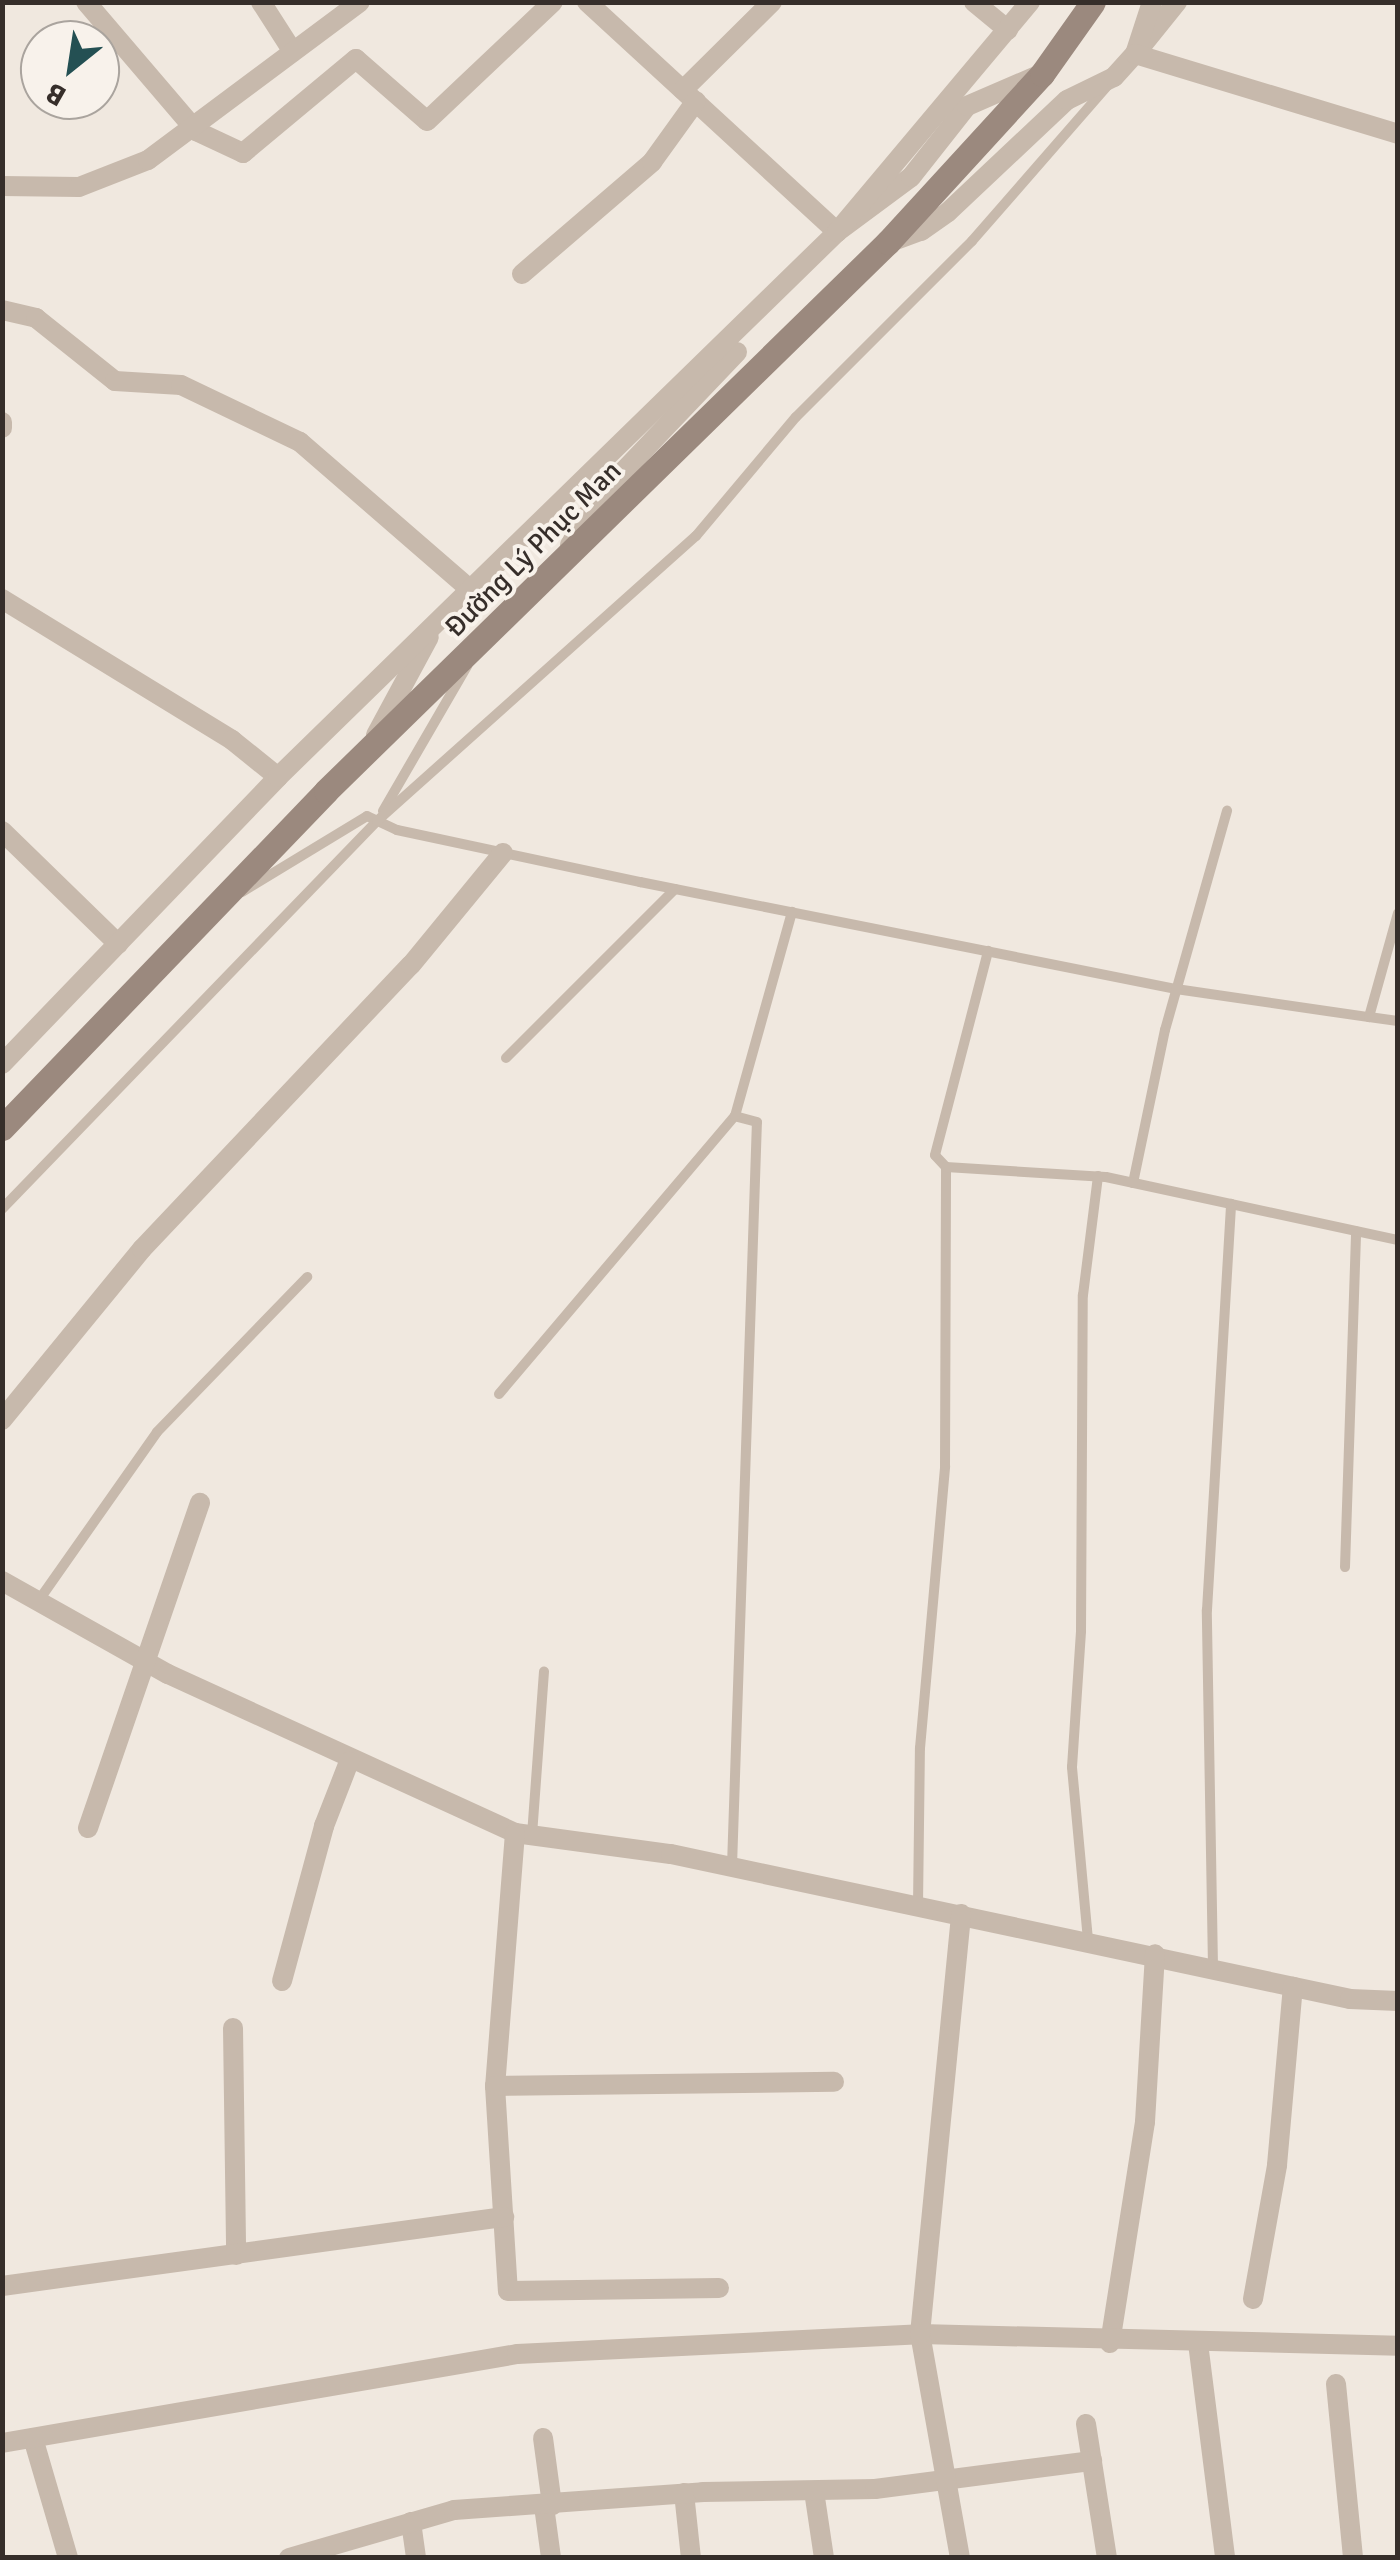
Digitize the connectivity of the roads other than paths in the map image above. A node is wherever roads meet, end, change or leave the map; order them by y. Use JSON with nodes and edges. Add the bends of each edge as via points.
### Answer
{"nodes":[{"id":1,"x":86,"y":2,"type":"edge"},
{"id":2,"x":261,"y":2,"type":"edge"},
{"id":3,"x":360,"y":2,"type":"edge"},
{"id":4,"x":553,"y":2,"type":"edge"},
{"id":5,"x":588,"y":2,"type":"edge"},
{"id":6,"x":772,"y":2,"type":"edge"},
{"id":7,"x":974,"y":2,"type":"edge"},
{"id":8,"x":1030,"y":2,"type":"edge"},
{"id":9,"x":1093,"y":2,"type":"edge"},
{"id":10,"x":1152,"y":2,"type":"edge"},
{"id":11,"x":1177,"y":2,"type":"edge"},
{"id":12,"x":1008,"y":30,"type":"junction"},
{"id":13,"x":1139,"y":48,"type":"junction"},
{"id":14,"x":293,"y":52,"type":"junction"},
{"id":15,"x":1042,"y":74,"type":"junction"},
{"id":16,"x":1114,"y":77,"type":"junction"},
{"id":17,"x":689,"y":95,"type":"junction"},
{"id":18,"x":196,"y":131,"type":"junction"},
{"id":19,"x":1398,"y":134,"type":"edge"},
{"id":20,"x":2,"y":186,"type":"edge"},
{"id":21,"x":837,"y":232,"type":"junction"},
{"id":22,"x":888,"y":242,"type":"junction"},
{"id":23,"x":817,"y":253,"type":"junction"},
{"id":24,"x":522,"y":274,"type":"dead end"},
{"id":25,"x":2,"y":310,"type":"edge"},
{"id":26,"x":561,"y":560,"type":"junction"},
{"id":27,"x":470,"y":589,"type":"junction"},
{"id":28,"x":2,"y":600,"type":"edge"},
{"id":29,"x":439,"y":618,"type":"junction"},
{"id":30,"x":476,"y":650,"type":"junction"},
{"id":31,"x":368,"y":750,"type":"junction"},
{"id":32,"x":278,"y":777,"type":"junction"},
{"id":33,"x":1226,"y":811,"type":"dead end"},
{"id":34,"x":377,"y":821,"type":"junction"},
{"id":35,"x":2,"y":831,"type":"edge"},
{"id":36,"x":502,"y":853,"type":"junction"},
{"id":37,"x":675,"y":889,"type":"junction"},
{"id":38,"x":211,"y":911,"type":"junction"},
{"id":39,"x":792,"y":912,"type":"junction"},
{"id":40,"x":1398,"y":913,"type":"edge"},
{"id":41,"x":118,"y":944,"type":"junction"},
{"id":42,"x":988,"y":951,"type":"junction"},
{"id":43,"x":1176,"y":989,"type":"junction"},
{"id":44,"x":1369,"y":1016,"type":"junction"},
{"id":45,"x":1398,"y":1021,"type":"edge"},
{"id":46,"x":506,"y":1058,"type":"dead end"},
{"id":47,"x":2,"y":1064,"type":"edge"},
{"id":48,"x":735,"y":1116,"type":"junction"},
{"id":49,"x":8,"y":1118,"type":"edge"},
{"id":50,"x":946,"y":1167,"type":"junction"},
{"id":51,"x":1098,"y":1176,"type":"junction"},
{"id":52,"x":1133,"y":1183,"type":"junction"},
{"id":53,"x":1231,"y":1204,"type":"junction"},
{"id":54,"x":2,"y":1209,"type":"edge"},
{"id":55,"x":1356,"y":1231,"type":"junction"},
{"id":56,"x":1398,"y":1240,"type":"edge"},
{"id":57,"x":307,"y":1277,"type":"dead end"},
{"id":58,"x":499,"y":1394,"type":"dead end"},
{"id":59,"x":2,"y":1420,"type":"edge"},
{"id":60,"x":200,"y":1503,"type":"dead end"},
{"id":61,"x":1345,"y":1567,"type":"dead end"},
{"id":62,"x":2,"y":1580,"type":"edge"},
{"id":63,"x":39,"y":1600,"type":"junction"},
{"id":64,"x":142,"y":1660,"type":"junction"},
{"id":65,"x":544,"y":1670,"type":"dead end"},
{"id":66,"x":349,"y":1762,"type":"junction"},
{"id":67,"x":88,"y":1828,"type":"dead end"},
{"id":68,"x":523,"y":1834,"type":"junction"},
{"id":69,"x":732,"y":1867,"type":"junction"},
{"id":70,"x":918,"y":1906,"type":"junction"},
{"id":71,"x":960,"y":1914,"type":"junction"},
{"id":72,"x":1088,"y":1940,"type":"junction"},
{"id":73,"x":1155,"y":1954,"type":"junction"},
{"id":74,"x":1213,"y":1968,"type":"junction"},
{"id":75,"x":282,"y":1981,"type":"dead end"},
{"id":76,"x":1293,"y":1987,"type":"junction"},
{"id":77,"x":1398,"y":2001,"type":"edge"},
{"id":78,"x":233,"y":2028,"type":"dead end"},
{"id":79,"x":834,"y":2082,"type":"dead end"},
{"id":80,"x":494,"y":2086,"type":"junction"},
{"id":81,"x":504,"y":2217,"type":"junction"},
{"id":82,"x":236,"y":2255,"type":"junction"},
{"id":83,"x":2,"y":2286,"type":"edge"},
{"id":84,"x":718,"y":2288,"type":"dead end"},
{"id":85,"x":1253,"y":2299,"type":"dead end"},
{"id":86,"x":920,"y":2334,"type":"junction"},
{"id":87,"x":1110,"y":2343,"type":"junction"},
{"id":88,"x":1198,"y":2343,"type":"junction"},
{"id":89,"x":1398,"y":2346,"type":"edge"},
{"id":90,"x":1336,"y":2384,"type":"dead end"},
{"id":91,"x":1086,"y":2424,"type":"dead end"},
{"id":92,"x":33,"y":2438,"type":"junction"},
{"id":93,"x":544,"y":2438,"type":"dead end"},
{"id":94,"x":2,"y":2443,"type":"edge"},
{"id":95,"x":1092,"y":2461,"type":"junction"},
{"id":96,"x":950,"y":2479,"type":"junction"},
{"id":97,"x":814,"y":2490,"type":"junction"},
{"id":98,"x":684,"y":2494,"type":"junction"},
{"id":99,"x":548,"y":2506,"type":"junction"},
{"id":100,"x":411,"y":2522,"type":"junction"},
{"id":101,"x":68,"y":2558,"type":"edge"},
{"id":102,"x":289,"y":2558,"type":"edge"},
{"id":103,"x":416,"y":2558,"type":"edge"},
{"id":104,"x":551,"y":2558,"type":"edge"},
{"id":105,"x":691,"y":2558,"type":"edge"},
{"id":106,"x":824,"y":2558,"type":"edge"},
{"id":107,"x":960,"y":2558,"type":"edge"},
{"id":108,"x":1106,"y":2558,"type":"edge"},
{"id":109,"x":1226,"y":2558,"type":"edge"},
{"id":110,"x":1353,"y":2558,"type":"edge"}],
"edges":[{"from":1,"to":18,"type":"street"},
{"from":2,"to":14,"type":"street"},
{"from":3,"to":14,"type":"street"},
{"from":4,"to":18,"type":"street","via":[[426,121],[356,60],[244,154]]},
{"from":5,"to":17,"type":"street"},
{"from":6,"to":17,"type":"street"},
{"from":7,"to":12,"type":"street"},
{"from":8,"to":12,"type":"street"},
{"from":9,"to":15,"type":"main road","name":"Đường Lý Phục Man"},
{"from":10,"to":13,"type":"street"},
{"from":11,"to":13,"type":"street"},
{"from":12,"to":21,"type":"street"},
{"from":13,"to":16,"type":"street"},
{"from":13,"to":19,"type":"street"},
{"from":14,"to":18,"type":"street"},
{"from":15,"to":21,"type":"street","via":[[967,106],[910,177]]},
{"from":15,"to":22,"type":"main road","name":"Đường Lý Phục Man"},
{"from":16,"to":22,"type":"street","via":[[1067,100],[922,231]]},
{"from":16,"to":34,"type":"lane","via":[[972,241],[796,418],[696,536]]},
{"from":17,"to":21,"type":"street"},
{"from":17,"to":24,"type":"street","via":[[652,162]]},
{"from":18,"to":20,"type":"street","via":[[148,160],[79,187]]},
{"from":21,"to":23,"type":"street"},
{"from":22,"to":26,"type":"main road","name":"Đường Lý Phục Man"},
{"from":23,"to":26,"type":"street","via":[[746,342],[597,499]]},
{"from":23,"to":27,"type":"street"},
{"from":25,"to":27,"type":"street","via":[[36,318],[116,381],[180,385],[300,442]]},
{"from":26,"to":30,"type":"main road","name":"Đường Lý Phục Man"},
{"from":27,"to":29,"type":"street"},
{"from":28,"to":32,"type":"street","via":[[232,740]]},
{"from":29,"to":31,"type":"street"},
{"from":29,"to":32,"type":"street"},
{"from":30,"to":31,"type":"main road","name":"Đường Lý Phục Man"},
{"from":30,"to":34,"type":"lane"},
{"from":31,"to":38,"type":"main road","name":"Đường Lý Phục Man"},
{"from":32,"to":41,"type":"street"},
{"from":33,"to":43,"type":"lane"},
{"from":34,"to":36,"type":"lane"},
{"from":34,"to":38,"type":"lane","via":[[366,816]]},
{"from":34,"to":54,"type":"lane"},
{"from":35,"to":41,"type":"street"},
{"from":36,"to":37,"type":"lane"},
{"from":36,"to":59,"type":"street","via":[[411,965],[142,1249]]},
{"from":37,"to":39,"type":"lane"},
{"from":37,"to":46,"type":"lane"},
{"from":38,"to":49,"type":"main road","name":"Đường Lý Phục Man"},
{"from":39,"to":42,"type":"lane"},
{"from":39,"to":48,"type":"lane"},
{"from":40,"to":44,"type":"lane"},
{"from":41,"to":47,"type":"street"},
{"from":42,"to":43,"type":"lane"},
{"from":42,"to":50,"type":"lane","via":[[935,1155]]},
{"from":43,"to":44,"type":"lane"},
{"from":43,"to":52,"type":"lane"},
{"from":44,"to":45,"type":"lane"},
{"from":48,"to":58,"type":"lane"},
{"from":48,"to":69,"type":"lane","via":[[757,1122]]},
{"from":50,"to":51,"type":"lane"},
{"from":50,"to":70,"type":"lane","via":[[944,1466],[920,1748]]},
{"from":51,"to":52,"type":"lane"},
{"from":51,"to":72,"type":"lane","via":[[1083,1295],[1072,1768]]},
{"from":52,"to":53,"type":"lane"},
{"from":53,"to":55,"type":"lane"},
{"from":53,"to":74,"type":"lane","via":[[1208,1610]]},
{"from":55,"to":56,"type":"lane"},
{"from":55,"to":61,"type":"lane"},
{"from":57,"to":63,"type":"lane","via":[[158,1432]]},
{"from":60,"to":64,"type":"street"},
{"from":62,"to":63,"type":"street"},
{"from":63,"to":64,"type":"street"},
{"from":64,"to":66,"type":"street"},
{"from":64,"to":67,"type":"street"},
{"from":65,"to":68,"type":"lane"},
{"from":66,"to":68,"type":"street"},
{"from":66,"to":75,"type":"street","via":[[324,1826]]},
{"from":68,"to":69,"type":"street"},
{"from":68,"to":80,"type":"street"},
{"from":69,"to":70,"type":"street"},
{"from":70,"to":71,"type":"street"},
{"from":71,"to":72,"type":"street"},
{"from":71,"to":86,"type":"street"},
{"from":72,"to":73,"type":"street"},
{"from":73,"to":74,"type":"street"},
{"from":73,"to":87,"type":"street","via":[[1145,2122]]},
{"from":74,"to":76,"type":"street"},
{"from":76,"to":77,"type":"street"},
{"from":76,"to":85,"type":"street","via":[[1278,2165]]},
{"from":78,"to":82,"type":"street"},
{"from":79,"to":80,"type":"street"},
{"from":80,"to":81,"type":"street"},
{"from":81,"to":82,"type":"street"},
{"from":81,"to":84,"type":"street","via":[[508,2291]]},
{"from":82,"to":83,"type":"street"},
{"from":86,"to":87,"type":"street"},
{"from":86,"to":92,"type":"street","via":[[517,2354]]},
{"from":86,"to":96,"type":"street"},
{"from":87,"to":88,"type":"street"},
{"from":88,"to":89,"type":"street"},
{"from":88,"to":109,"type":"street"},
{"from":90,"to":110,"type":"street"},
{"from":91,"to":95,"type":"street"},
{"from":92,"to":94,"type":"street"},
{"from":92,"to":101,"type":"street"},
{"from":93,"to":99,"type":"street"},
{"from":95,"to":96,"type":"street"},
{"from":95,"to":108,"type":"street"},
{"from":96,"to":97,"type":"street"},
{"from":96,"to":107,"type":"street"},
{"from":97,"to":98,"type":"street"},
{"from":97,"to":106,"type":"street"},
{"from":98,"to":99,"type":"street"},
{"from":98,"to":105,"type":"street"},
{"from":99,"to":100,"type":"street","via":[[454,2510]]},
{"from":99,"to":104,"type":"street"},
{"from":100,"to":102,"type":"street"},
{"from":100,"to":103,"type":"street"}]}
